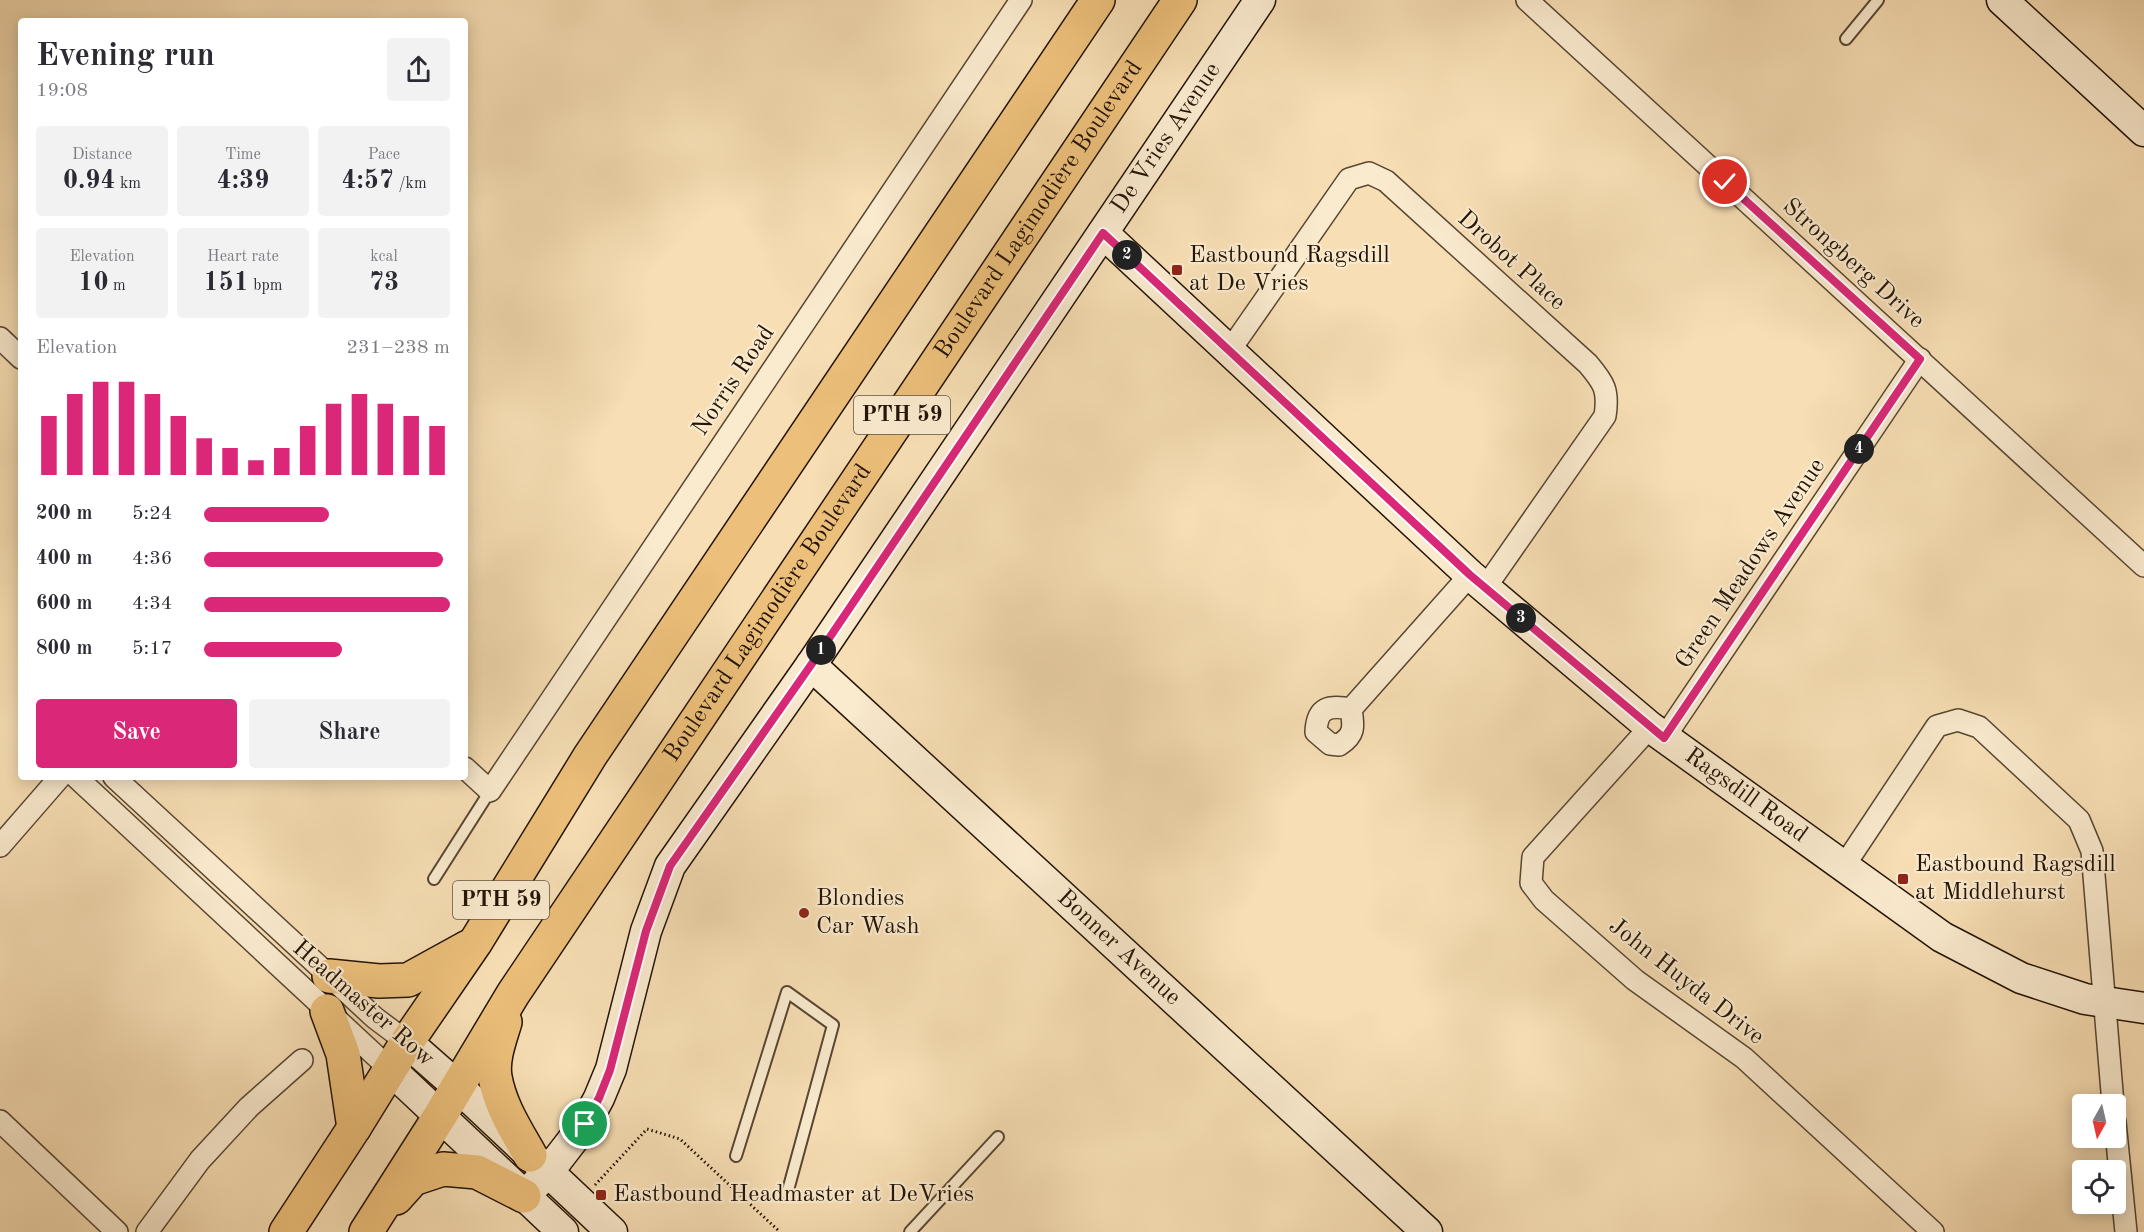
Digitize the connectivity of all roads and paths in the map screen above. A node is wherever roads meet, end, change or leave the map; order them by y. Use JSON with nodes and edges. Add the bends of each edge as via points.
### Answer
{"nodes":[{"id":1,"x":1021,"y":0,"type":"edge"},
{"id":2,"x":1098,"y":0,"type":"edge"},
{"id":3,"x":1180,"y":0,"type":"edge"},
{"id":4,"x":1260,"y":0,"type":"edge"},
{"id":5,"x":1527,"y":0,"type":"edge"},
{"id":6,"x":1878,"y":0,"type":"edge"},
{"id":7,"x":2002,"y":0,"type":"edge"},
{"id":8,"x":1846,"y":39,"type":"dead end"},
{"id":9,"x":2144,"y":130,"type":"edge"},
{"id":10,"x":1103,"y":233,"type":"junction"},
{"id":11,"x":0,"y":338,"type":"edge"},
{"id":12,"x":1230,"y":350,"type":"junction"},
{"id":13,"x":18,"y":355,"type":"edge"},
{"id":14,"x":1920,"y":359,"type":"junction"},
{"id":15,"x":2144,"y":566,"type":"edge"},
{"id":16,"x":1478,"y":581,"type":"junction"},
{"id":17,"x":811,"y":665,"type":"junction"},
{"id":18,"x":1351,"y":709,"type":"dead end"},
{"id":19,"x":1657,"y":732,"type":"junction"},
{"id":20,"x":468,"y":771,"type":"edge"},
{"id":21,"x":57,"y":780,"type":"edge"},
{"id":22,"x":79,"y":780,"type":"edge"},
{"id":23,"x":117,"y":780,"type":"edge"},
{"id":24,"x":490,"y":791,"type":"junction"},
{"id":25,"x":0,"y":846,"type":"edge"},
{"id":26,"x":1844,"y":866,"type":"junction"},
{"id":27,"x":434,"y":879,"type":"dead end"},
{"id":28,"x":475,"y":943,"type":"junction"},
{"id":29,"x":329,"y":976,"type":"junction"},
{"id":30,"x":513,"y":994,"type":"junction"},
{"id":31,"x":2105,"y":1003,"type":"junction"},
{"id":32,"x":2144,"y":1008,"type":"edge"},
{"id":33,"x":327,"y":1011,"type":"junction"},
{"id":34,"x":407,"y":1042,"type":"junction"},
{"id":35,"x":302,"y":1060,"type":"dead end"},
{"id":36,"x":391,"y":1070,"type":"junction"},
{"id":37,"x":456,"y":1086,"type":"junction"},
{"id":38,"x":2112,"y":1094,"type":"edge"},
{"id":39,"x":440,"y":1116,"type":"junction"},
{"id":40,"x":0,"y":1121,"type":"edge"},
{"id":41,"x":354,"y":1128,"type":"junction"},
{"id":42,"x":998,"y":1137,"type":"dead end"},
{"id":43,"x":2118,"y":1148,"type":"edge"},
{"id":44,"x":736,"y":1156,"type":"dead end"},
{"id":45,"x":539,"y":1164,"type":"junction"},
{"id":46,"x":595,"y":1185,"type":"dead end"},
{"id":47,"x":788,"y":1194,"type":"dead end"},
{"id":48,"x":524,"y":1196,"type":"junction"},
{"id":49,"x":367,"y":1230,"type":"edge"},
{"id":50,"x":117,"y":1232,"type":"edge"},
{"id":51,"x":147,"y":1232,"type":"edge"},
{"id":52,"x":286,"y":1232,"type":"edge"},
{"id":53,"x":563,"y":1232,"type":"edge"},
{"id":54,"x":612,"y":1232,"type":"edge"},
{"id":55,"x":780,"y":1232,"type":"edge"},
{"id":56,"x":910,"y":1232,"type":"edge"},
{"id":57,"x":1427,"y":1232,"type":"edge"},
{"id":58,"x":1933,"y":1232,"type":"edge"},
{"id":59,"x":2126,"y":1232,"type":"edge"}],
"edges":[{"from":1,"to":24,"type":"street","name":"Norris Road"},
{"from":2,"to":28,"type":"main road","number":"PTH 59","via":[[597,746]]},
{"from":3,"to":30,"type":"main road","name":"Boulevard Lagimodière Boulevard","number":"PTH 59"},
{"from":4,"to":10,"type":"street","name":"De Vries Avenue"},
{"from":5,"to":14,"type":"street","name":"Strongberg Drive"},
{"from":6,"to":8,"type":"lane"},
{"from":7,"to":9,"type":"street"},
{"from":10,"to":12,"type":"street","name":"Ragsdill Road"},
{"from":10,"to":17,"type":"street","name":"De Vries Avenue"},
{"from":11,"to":13,"type":"street"},
{"from":12,"to":16,"type":"street","name":"Ragsdill Road"},
{"from":12,"to":16,"type":"street","name":"Drobot Place","via":[[1349,179],[1369,173],[1386,181],[1588,364],[1608,397],[1605,416]]},
{"from":14,"to":15,"type":"street","name":"Strongberg Drive"},
{"from":14,"to":19,"type":"street","name":"Green Meadows Avenue"},
{"from":16,"to":18,"type":"street","name":"Drobot Place"},
{"from":16,"to":19,"type":"street","name":"Ragsdill Road"},
{"from":17,"to":45,"type":"street","name":"De Vries Avenue","via":[[670,866],[646,931],[604,1087],[585,1124]]},
{"from":17,"to":57,"type":"street","name":"Bonner Avenue"},
{"from":19,"to":26,"type":"street","name":"Ragsdill Road"},
{"from":19,"to":58,"type":"street","name":"John Huyda Drive","via":[[1533,857],[1531,882],[1544,900],[1635,980],[1744,1058]]},
{"from":20,"to":24,"type":"street"},
{"from":21,"to":25,"type":"street"},
{"from":22,"to":33,"type":"street","name":"Headmaster Row"},
{"from":23,"to":29,"type":"street","name":"Headmaster Row"},
{"from":24,"to":27,"type":"lane"},
{"from":26,"to":31,"type":"street","name":"Ragsdill Road","via":[[1942,937],[2021,978]]},
{"from":26,"to":31,"type":"street","via":[[1937,726],[1958,720],[1979,727],[2079,820],[2092,851]]},
{"from":28,"to":29,"type":"main road","via":[[408,980]]},
{"from":28,"to":34,"type":"main road","number":"PTH 59"},
{"from":29,"to":34,"type":"street","name":"Headmaster Row"},
{"from":30,"to":37,"type":"main road","name":"Boulevard Lagimodière Boulevard","number":"PTH 59"},
{"from":30,"to":45,"type":"main road","via":[[496,1051],[495,1076],[505,1112]]},
{"from":31,"to":32,"type":"street","name":"Ragsdill Road"},
{"from":31,"to":38,"type":"street"},
{"from":33,"to":36,"type":"street","name":"Headmaster Row"},
{"from":33,"to":41,"type":"main road","via":[[343,1054]]},
{"from":34,"to":36,"type":"main road","number":"PTH 59"},
{"from":34,"to":37,"type":"street","name":"Headmaster Row"},
{"from":35,"to":51,"type":"street","via":[[249,1107],[200,1160]]},
{"from":36,"to":39,"type":"street","name":"Headmaster Row"},
{"from":36,"to":41,"type":"main road","number":"PTH 59"},
{"from":37,"to":39,"type":"main road","name":"Boulevard Lagimodière Boulevard","number":"PTH 59"},
{"from":37,"to":45,"type":"street","name":"Headmaster Row"},
{"from":39,"to":48,"type":"street","name":"Headmaster Row"},
{"from":39,"to":49,"type":"main road","name":"Boulevard Lagimodière Boulevard","number":"PTH 59"},
{"from":40,"to":50,"type":"street"},
{"from":41,"to":52,"type":"main road","number":"PTH 59"},
{"from":42,"to":56,"type":"lane"},
{"from":43,"to":59,"type":"street"},
{"from":44,"to":47,"type":"lane","via":[[788,992],[832,1025]]},
{"from":45,"to":48,"type":"street","name":"De Vries Avenue"},
{"from":45,"to":54,"type":"street","name":"Headmaster Row"},
{"from":46,"to":55,"type":"path","via":[[647,1129],[680,1139]]},
{"from":48,"to":49,"type":"main road","via":[[477,1172],[443,1169],[413,1179]]},
{"from":48,"to":53,"type":"street","name":"Headmaster Row"}]}
